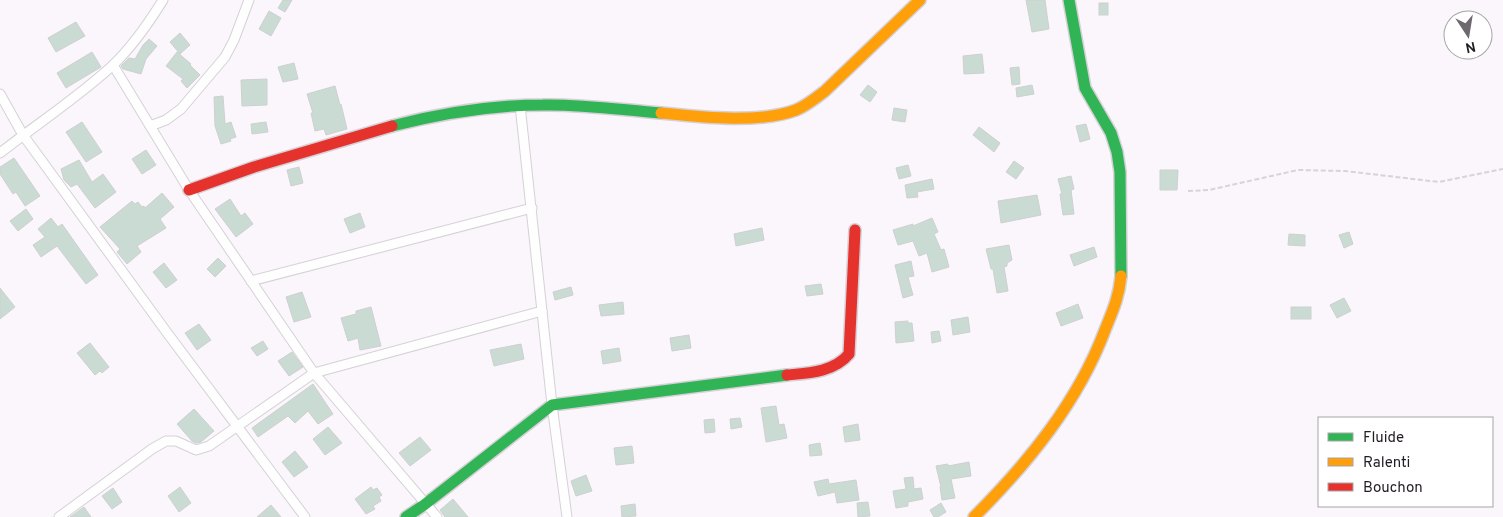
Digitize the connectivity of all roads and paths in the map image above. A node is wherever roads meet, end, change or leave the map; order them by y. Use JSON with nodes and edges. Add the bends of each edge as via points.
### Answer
{"nodes":[{"id":1,"x":163,"y":0,"type":"edge"},
{"id":2,"x":249,"y":0,"type":"edge"},
{"id":3,"x":920,"y":0,"type":"edge"},
{"id":4,"x":1069,"y":0,"type":"edge"},
{"id":5,"x":113,"y":65,"type":"junction"},
{"id":6,"x":0,"y":94,"type":"edge"},
{"id":7,"x":520,"y":105,"type":"junction"},
{"id":8,"x":150,"y":126,"type":"junction"},
{"id":9,"x":23,"y":135,"type":"junction"},
{"id":10,"x":0,"y":153,"type":"edge"},
{"id":11,"x":1503,"y":169,"type":"edge"},
{"id":12,"x":189,"y":190,"type":"junction"},
{"id":13,"x":1188,"y":191,"type":"dead end"},
{"id":14,"x":532,"y":208,"type":"junction"},
{"id":15,"x":855,"y":230,"type":"dead end"},
{"id":16,"x":251,"y":281,"type":"junction"},
{"id":17,"x":542,"y":311,"type":"junction"},
{"id":18,"x":314,"y":374,"type":"junction"},
{"id":19,"x":552,"y":405,"type":"junction"},
{"id":20,"x":237,"y":427,"type":"junction"},
{"id":21,"x":424,"y":505,"type":"junction"},
{"id":22,"x":59,"y":517,"type":"edge"},
{"id":23,"x":305,"y":517,"type":"edge"},
{"id":24,"x":406,"y":517,"type":"edge"},
{"id":25,"x":436,"y":517,"type":"edge"},
{"id":26,"x":567,"y":517,"type":"edge"},
{"id":27,"x":974,"y":517,"type":"edge"}],
"edges":[{"from":1,"to":5,"type":"street"},
{"from":2,"to":8,"type":"street","via":[[225,57],[181,108],[166,120]]},
{"from":3,"to":7,"type":"street","via":[[818,98],[790,112],[750,118],[560,104]]},
{"from":4,"to":27,"type":"street","via":[[1085,88],[1118,154],[1119,295],[1099,348],[1063,412],[1010,481]]},
{"from":5,"to":8,"type":"street"},
{"from":5,"to":9,"type":"street"},
{"from":6,"to":9,"type":"street"},
{"from":7,"to":12,"type":"street","via":[[438,115],[362,134]]},
{"from":7,"to":14,"type":"street"},
{"from":8,"to":12,"type":"street"},
{"from":9,"to":10,"type":"street"},
{"from":9,"to":20,"type":"street"},
{"from":11,"to":13,"type":"path","via":[[1439,182],[1345,171],[1298,170],[1209,190]]},
{"from":12,"to":16,"type":"street"},
{"from":14,"to":16,"type":"street"},
{"from":14,"to":17,"type":"street"},
{"from":15,"to":19,"type":"street","via":[[849,354],[844,362],[831,368],[798,374]]},
{"from":16,"to":18,"type":"street"},
{"from":17,"to":18,"type":"street"},
{"from":17,"to":19,"type":"street"},
{"from":18,"to":20,"type":"street"},
{"from":18,"to":21,"type":"street"},
{"from":19,"to":21,"type":"street"},
{"from":19,"to":26,"type":"street"},
{"from":20,"to":22,"type":"street","via":[[201,450],[166,441]]},
{"from":20,"to":23,"type":"street"},
{"from":21,"to":24,"type":"street"},
{"from":21,"to":25,"type":"street"}]}
